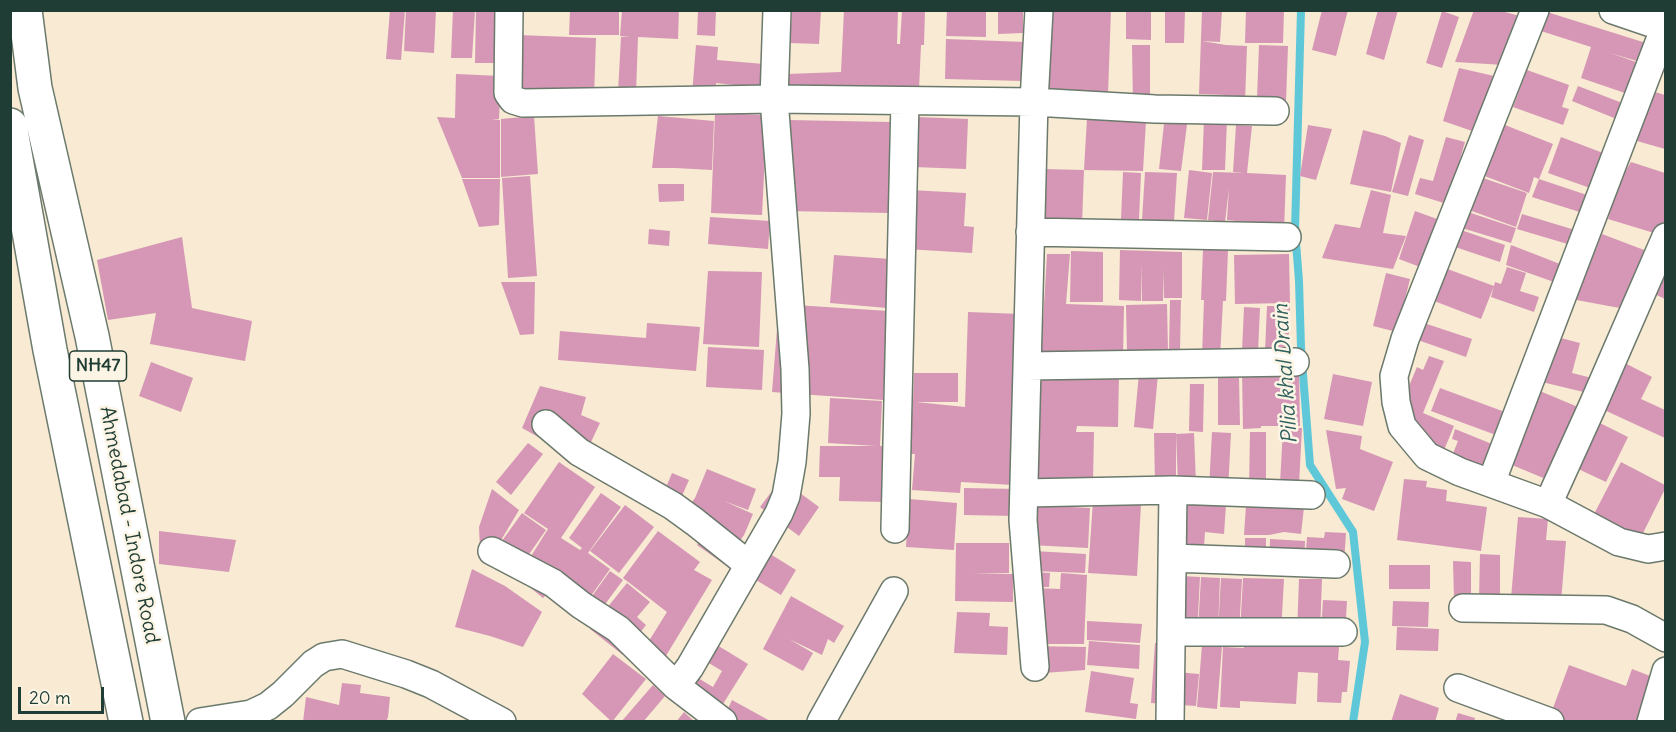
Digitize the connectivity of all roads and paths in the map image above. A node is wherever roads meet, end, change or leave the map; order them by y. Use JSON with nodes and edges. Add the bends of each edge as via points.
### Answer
{"nodes":[{"id":1,"x":25,"y":10,"type":"edge"},
{"id":2,"x":509,"y":10,"type":"edge"},
{"id":3,"x":777,"y":10,"type":"edge"},
{"id":4,"x":1039,"y":10,"type":"edge"},
{"id":5,"x":1535,"y":10,"type":"edge"},
{"id":6,"x":1613,"y":10,"type":"edge"},
{"id":7,"x":1665,"y":27,"type":"edge"},
{"id":8,"x":774,"y":99,"type":"junction"},
{"id":9,"x":905,"y":101,"type":"junction"},
{"id":10,"x":1034,"y":102,"type":"junction"},
{"id":11,"x":1275,"y":111,"type":"dead end"},
{"id":12,"x":12,"y":142,"type":"edge"},
{"id":13,"x":1030,"y":232,"type":"junction"},
{"id":14,"x":1287,"y":237,"type":"dead end"},
{"id":15,"x":1665,"y":237,"type":"edge"},
{"id":16,"x":92,"y":336,"type":"junction"},
{"id":17,"x":50,"y":350,"type":"junction"},
{"id":18,"x":1295,"y":362,"type":"dead end"},
{"id":19,"x":1027,"y":366,"type":"junction"},
{"id":20,"x":546,"y":424,"type":"dead end"},
{"id":21,"x":1491,"y":483,"type":"junction"},
{"id":22,"x":1173,"y":490,"type":"junction"},
{"id":23,"x":1024,"y":493,"type":"junction"},
{"id":24,"x":1311,"y":495,"type":"dead end"},
{"id":25,"x":1548,"y":504,"type":"junction"},
{"id":26,"x":895,"y":530,"type":"dead end"},
{"id":27,"x":1665,"y":546,"type":"edge"},
{"id":28,"x":492,"y":550,"type":"dead end"},
{"id":29,"x":1172,"y":558,"type":"junction"},
{"id":30,"x":1336,"y":564,"type":"dead end"},
{"id":31,"x":749,"y":566,"type":"junction"},
{"id":32,"x":894,"y":591,"type":"dead end"},
{"id":33,"x":1463,"y":608,"type":"dead end"},
{"id":34,"x":1171,"y":632,"type":"junction"},
{"id":35,"x":1343,"y":632,"type":"dead end"},
{"id":36,"x":1665,"y":638,"type":"edge"},
{"id":37,"x":1035,"y":667,"type":"dead end"},
{"id":38,"x":1665,"y":671,"type":"edge"},
{"id":39,"x":676,"y":686,"type":"junction"},
{"id":40,"x":1458,"y":688,"type":"dead end"},
{"id":41,"x":1170,"y":721,"type":"edge"},
{"id":42,"x":126,"y":722,"type":"edge"},
{"id":43,"x":168,"y":722,"type":"edge"},
{"id":44,"x":200,"y":722,"type":"edge"},
{"id":45,"x":502,"y":722,"type":"edge"},
{"id":46,"x":723,"y":722,"type":"edge"},
{"id":47,"x":821,"y":722,"type":"edge"},
{"id":48,"x":1550,"y":722,"type":"edge"},
{"id":49,"x":1651,"y":722,"type":"edge"}],
"edges":[{"from":1,"to":16,"type":"highway","name":"Ahmedabad - Indore Road","number":"NH47","via":[[35,88]]},
{"from":2,"to":8,"type":"street","via":[[508,93],[513,100]]},
{"from":3,"to":8,"type":"street"},
{"from":4,"to":10,"type":"street"},
{"from":5,"to":21,"type":"street","via":[[1405,339],[1394,376],[1402,426],[1427,456]]},
{"from":6,"to":7,"type":"street"},
{"from":7,"to":21,"type":"street"},
{"from":8,"to":9,"type":"street"},
{"from":8,"to":31,"type":"street","via":[[796,414],[786,496]]},
{"from":9,"to":10,"type":"street"},
{"from":9,"to":26,"type":"street"},
{"from":10,"to":11,"type":"street"},
{"from":10,"to":13,"type":"street"},
{"from":12,"to":17,"type":"highway","name":"Ahmedabad - Indore Road","number":"NH47"},
{"from":13,"to":14,"type":"street"},
{"from":13,"to":19,"type":"street"},
{"from":15,"to":25,"type":"street"},
{"from":16,"to":17,"type":"highway"},
{"from":16,"to":43,"type":"highway","name":"Ahmedabad - Indore Road","number":"NH47"},
{"from":17,"to":42,"type":"highway","name":"Ahmedabad - Indore Road","number":"NH47"},
{"from":18,"to":19,"type":"street"},
{"from":19,"to":23,"type":"street"},
{"from":20,"to":31,"type":"street","via":[[579,452],[688,516]]},
{"from":21,"to":25,"type":"street"},
{"from":22,"to":23,"type":"street"},
{"from":22,"to":24,"type":"street"},
{"from":22,"to":29,"type":"street"},
{"from":23,"to":37,"type":"street"},
{"from":25,"to":27,"type":"street","via":[[1619,542],[1648,549]]},
{"from":28,"to":39,"type":"street","via":[[554,583],[618,629]]},
{"from":29,"to":30,"type":"street"},
{"from":29,"to":34,"type":"street"},
{"from":31,"to":39,"type":"street"},
{"from":32,"to":47,"type":"street"},
{"from":33,"to":36,"type":"street","via":[[1606,610],[1632,619]]},
{"from":34,"to":35,"type":"street"},
{"from":34,"to":41,"type":"street"},
{"from":38,"to":49,"type":"street"},
{"from":39,"to":46,"type":"street"},
{"from":40,"to":48,"type":"street"},
{"from":44,"to":45,"type":"street","via":[[251,714],[268,706],[313,664],[324,657],[342,654],[431,684]]}]}
